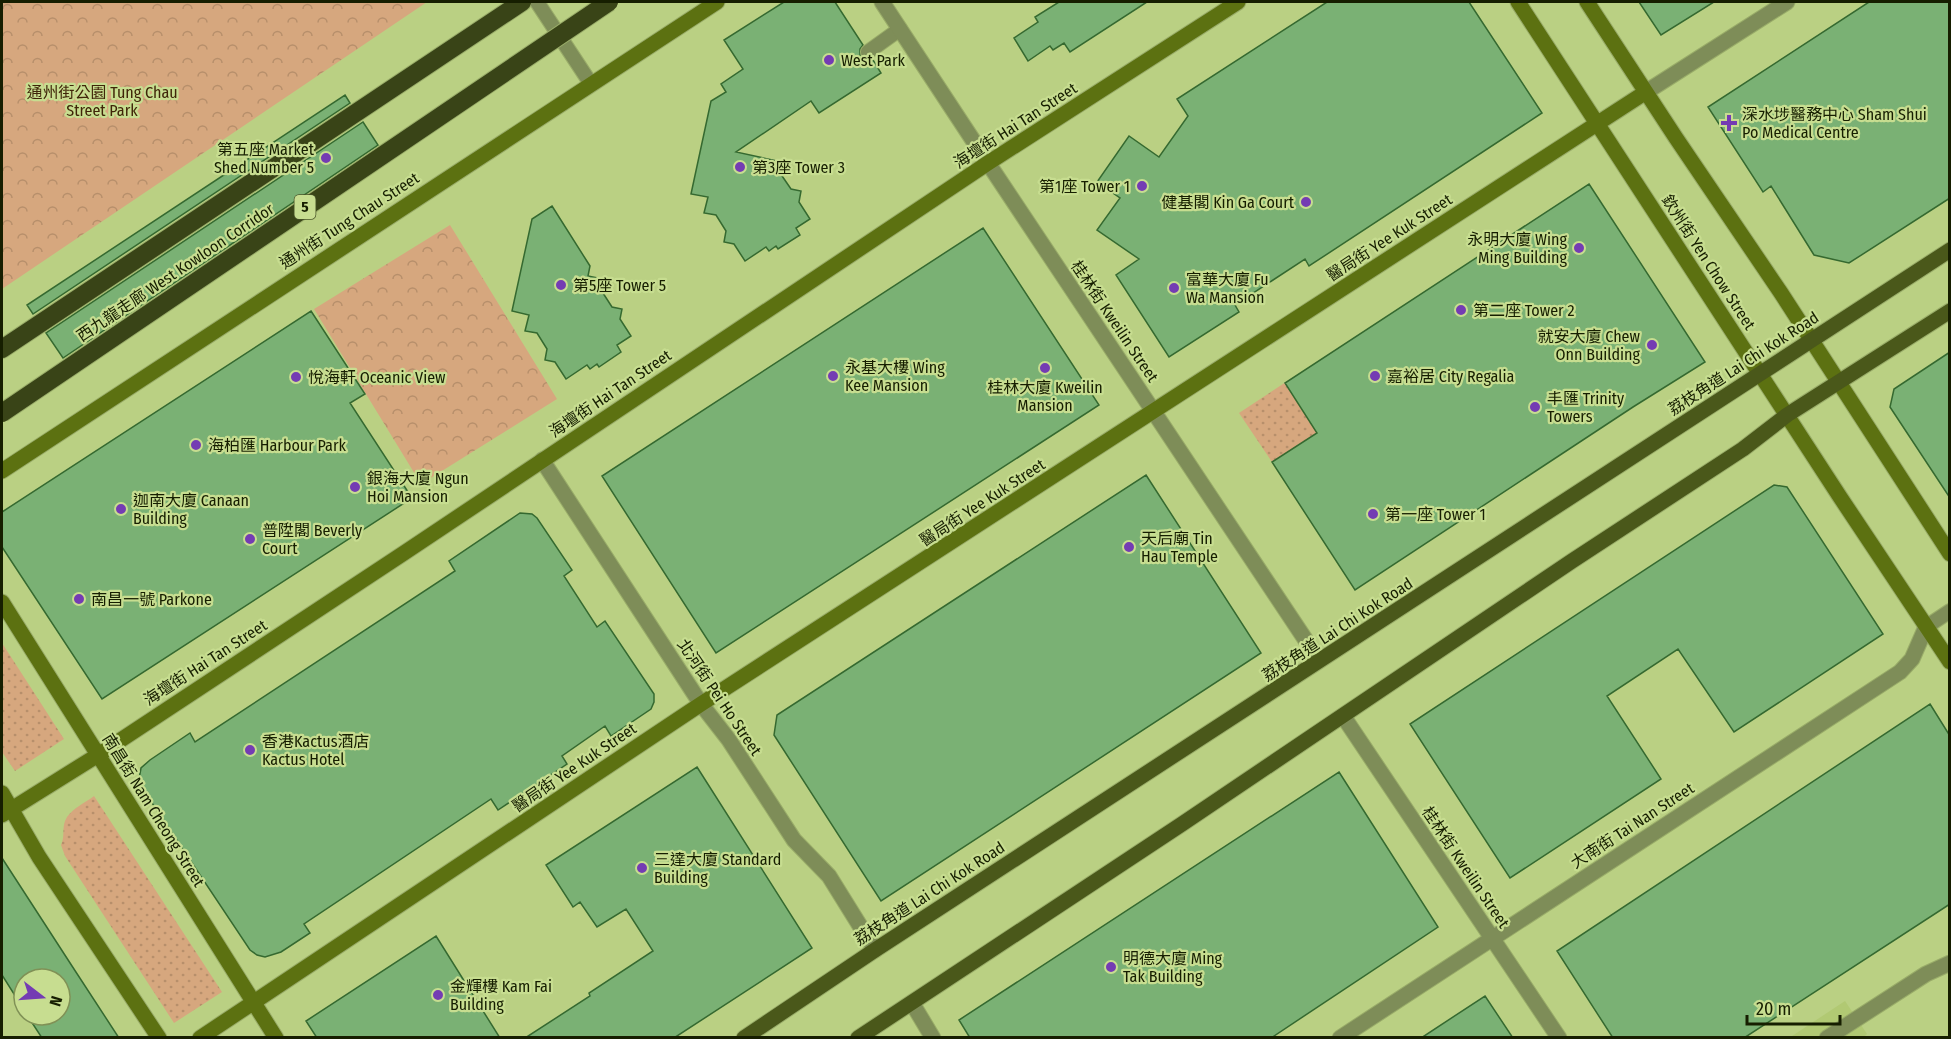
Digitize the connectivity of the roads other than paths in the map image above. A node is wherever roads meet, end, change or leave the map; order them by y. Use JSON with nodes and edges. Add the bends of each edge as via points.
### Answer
{"nodes":[{"id":1,"x":522,"y":2,"type":"edge"},
{"id":2,"x":537,"y":2,"type":"edge"},
{"id":3,"x":609,"y":2,"type":"edge"},
{"id":4,"x":717,"y":2,"type":"edge"},
{"id":5,"x":882,"y":2,"type":"edge"},
{"id":6,"x":1238,"y":2,"type":"edge"},
{"id":7,"x":1518,"y":2,"type":"edge"},
{"id":8,"x":1587,"y":2,"type":"edge"},
{"id":9,"x":1787,"y":2,"type":"edge"},
{"id":10,"x":900,"y":29,"type":"junction"},
{"id":11,"x":868,"y":52,"type":"dead end"},
{"id":12,"x":591,"y":84,"type":"junction"},
{"id":13,"x":1646,"y":92,"type":"junction"},
{"id":14,"x":1597,"y":123,"type":"junction"},
{"id":15,"x":988,"y":164,"type":"junction"},
{"id":16,"x":1950,"y":250,"type":"edge"},
{"id":17,"x":1950,"y":311,"type":"edge"},
{"id":18,"x":1811,"y":340,"type":"junction"},
{"id":19,"x":2,"y":349,"type":"edge"},
{"id":20,"x":1760,"y":373,"type":"junction"},
{"id":21,"x":1838,"y":382,"type":"junction"},
{"id":22,"x":1154,"y":412,"type":"junction"},
{"id":23,"x":2,"y":413,"type":"edge"},
{"id":24,"x":1787,"y":415,"type":"junction"},
{"id":25,"x":542,"y":460,"type":"junction"},
{"id":26,"x":2,"y":471,"type":"edge"},
{"id":27,"x":1950,"y":554,"type":"edge"},
{"id":28,"x":2,"y":602,"type":"edge"},
{"id":29,"x":1950,"y":611,"type":"edge"},
{"id":30,"x":1926,"y":627,"type":"junction"},
{"id":31,"x":1948,"y":654,"type":"edge"},
{"id":32,"x":1319,"y":660,"type":"junction"},
{"id":33,"x":701,"y":704,"type":"junction"},
{"id":34,"x":1343,"y":716,"type":"junction"},
{"id":35,"x":98,"y":755,"type":"junction"},
{"id":36,"x":2,"y":793,"type":"edge"},
{"id":37,"x":7,"y":812,"type":"edge"},
{"id":38,"x":1492,"y":937,"type":"junction"},
{"id":39,"x":875,"y":950,"type":"junction"},
{"id":40,"x":1950,"y":963,"type":"edge"},
{"id":41,"x":254,"y":1002,"type":"junction"},
{"id":42,"x":912,"y":1003,"type":"junction"},
{"id":43,"x":159,"y":1038,"type":"edge"},
{"id":44,"x":200,"y":1038,"type":"edge"},
{"id":45,"x":276,"y":1038,"type":"edge"},
{"id":46,"x":744,"y":1038,"type":"edge"},
{"id":47,"x":858,"y":1038,"type":"edge"},
{"id":48,"x":933,"y":1038,"type":"edge"},
{"id":49,"x":1340,"y":1038,"type":"edge"},
{"id":50,"x":1559,"y":1038,"type":"edge"},
{"id":51,"x":1827,"y":1038,"type":"edge"}],
"edges":[{"from":1,"to":19,"type":"highway","name":"西九龍走廊 West Kowloon Corridor"},
{"from":2,"to":12,"type":"lane"},
{"from":3,"to":23,"type":"highway","name":"西九龍走廊 West Kowloon Corridor","number":"5","bridge":true},
{"from":4,"to":12,"type":"street","name":"通州街 Tung Chau Street"},
{"from":5,"to":10,"type":"street","name":"桂林街 Kweilin Street"},
{"from":6,"to":15,"type":"street","name":"海壇街 Hai Tan Street"},
{"from":7,"to":14,"type":"street","name":"欽州街 Yen Chow Street"},
{"from":8,"to":13,"type":"street"},
{"from":9,"to":13,"type":"street","name":"醫局街 Yee Kuk Street"},
{"from":10,"to":11,"type":"lane"},
{"from":10,"to":15,"type":"street","name":"桂林街 Kweilin Street"},
{"from":12,"to":26,"type":"street","name":"通州街 Tung Chau Street"},
{"from":13,"to":14,"type":"street","name":"醫局街 Yee Kuk Street"},
{"from":13,"to":18,"type":"street"},
{"from":14,"to":20,"type":"street","name":"欽州街 Yen Chow Street"},
{"from":14,"to":22,"type":"street","name":"醫局街 Yee Kuk Street"},
{"from":15,"to":22,"type":"street","name":"桂林街 Kweilin Street"},
{"from":15,"to":25,"type":"street","name":"海壇街 Hai Tan Street"},
{"from":16,"to":18,"type":"main road","name":"荔枝角道 Lai Chi Kok Road"},
{"from":17,"to":21,"type":"main road"},
{"from":18,"to":20,"type":"main road","name":"荔枝角道 Lai Chi Kok Road"},
{"from":18,"to":21,"type":"street"},
{"from":20,"to":24,"type":"street","name":"欽州街 Yen Chow Street"},
{"from":20,"to":32,"type":"main road","name":"荔枝角道 Lai Chi Kok Road"},
{"from":21,"to":24,"type":"main road"},
{"from":21,"to":27,"type":"street"},
{"from":22,"to":32,"type":"street","name":"桂林街 Kweilin Street"},
{"from":22,"to":33,"type":"street","name":"醫局街 Yee Kuk Street"},
{"from":24,"to":30,"type":"street","name":"欽州街 Yen Chow Street"},
{"from":24,"to":34,"type":"main road","via":[[1743,449]]},
{"from":25,"to":33,"type":"street","name":"北河街 Pei Ho Street"},
{"from":25,"to":35,"type":"street","name":"海壇街 Hai Tan Street"},
{"from":28,"to":35,"type":"street","name":"南昌街 Nam Cheong Street"},
{"from":29,"to":30,"type":"lane"},
{"from":30,"to":31,"type":"street","name":"欽州街 Yen Chow Street"},
{"from":30,"to":38,"type":"street","name":"大南街 Tai Nan Street","via":[[1912,659],[1900,672]]},
{"from":32,"to":39,"type":"main road","name":"荔枝角道 Lai Chi Kok Road"},
{"from":33,"to":39,"type":"street","name":"北河街 Pei Ho Street","via":[[794,840],[829,876]]},
{"from":33,"to":41,"type":"street","name":"醫局街 Yee Kuk Street"},
{"from":34,"to":38,"type":"street","name":"桂林街 Kweilin Street"},
{"from":34,"to":42,"type":"main road"},
{"from":35,"to":37,"type":"street","name":"海壇街 Hai Tan Street"},
{"from":35,"to":41,"type":"street","name":"南昌街 Nam Cheong Street"},
{"from":36,"to":37,"type":"street"},
{"from":37,"to":43,"type":"street"},
{"from":38,"to":49,"type":"street","name":"大南街 Tai Nan Street"},
{"from":38,"to":50,"type":"street","name":"桂林街 Kweilin Street"},
{"from":39,"to":46,"type":"main road","name":"荔枝角道 Lai Chi Kok Road"},
{"from":40,"to":51,"type":"street","via":[[1926,974]]},
{"from":41,"to":44,"type":"street","name":"醫局街 Yee Kuk Street"},
{"from":41,"to":45,"type":"street","name":"南昌街 Nam Cheong Street"},
{"from":42,"to":47,"type":"main road"},
{"from":42,"to":48,"type":"street"}]}
